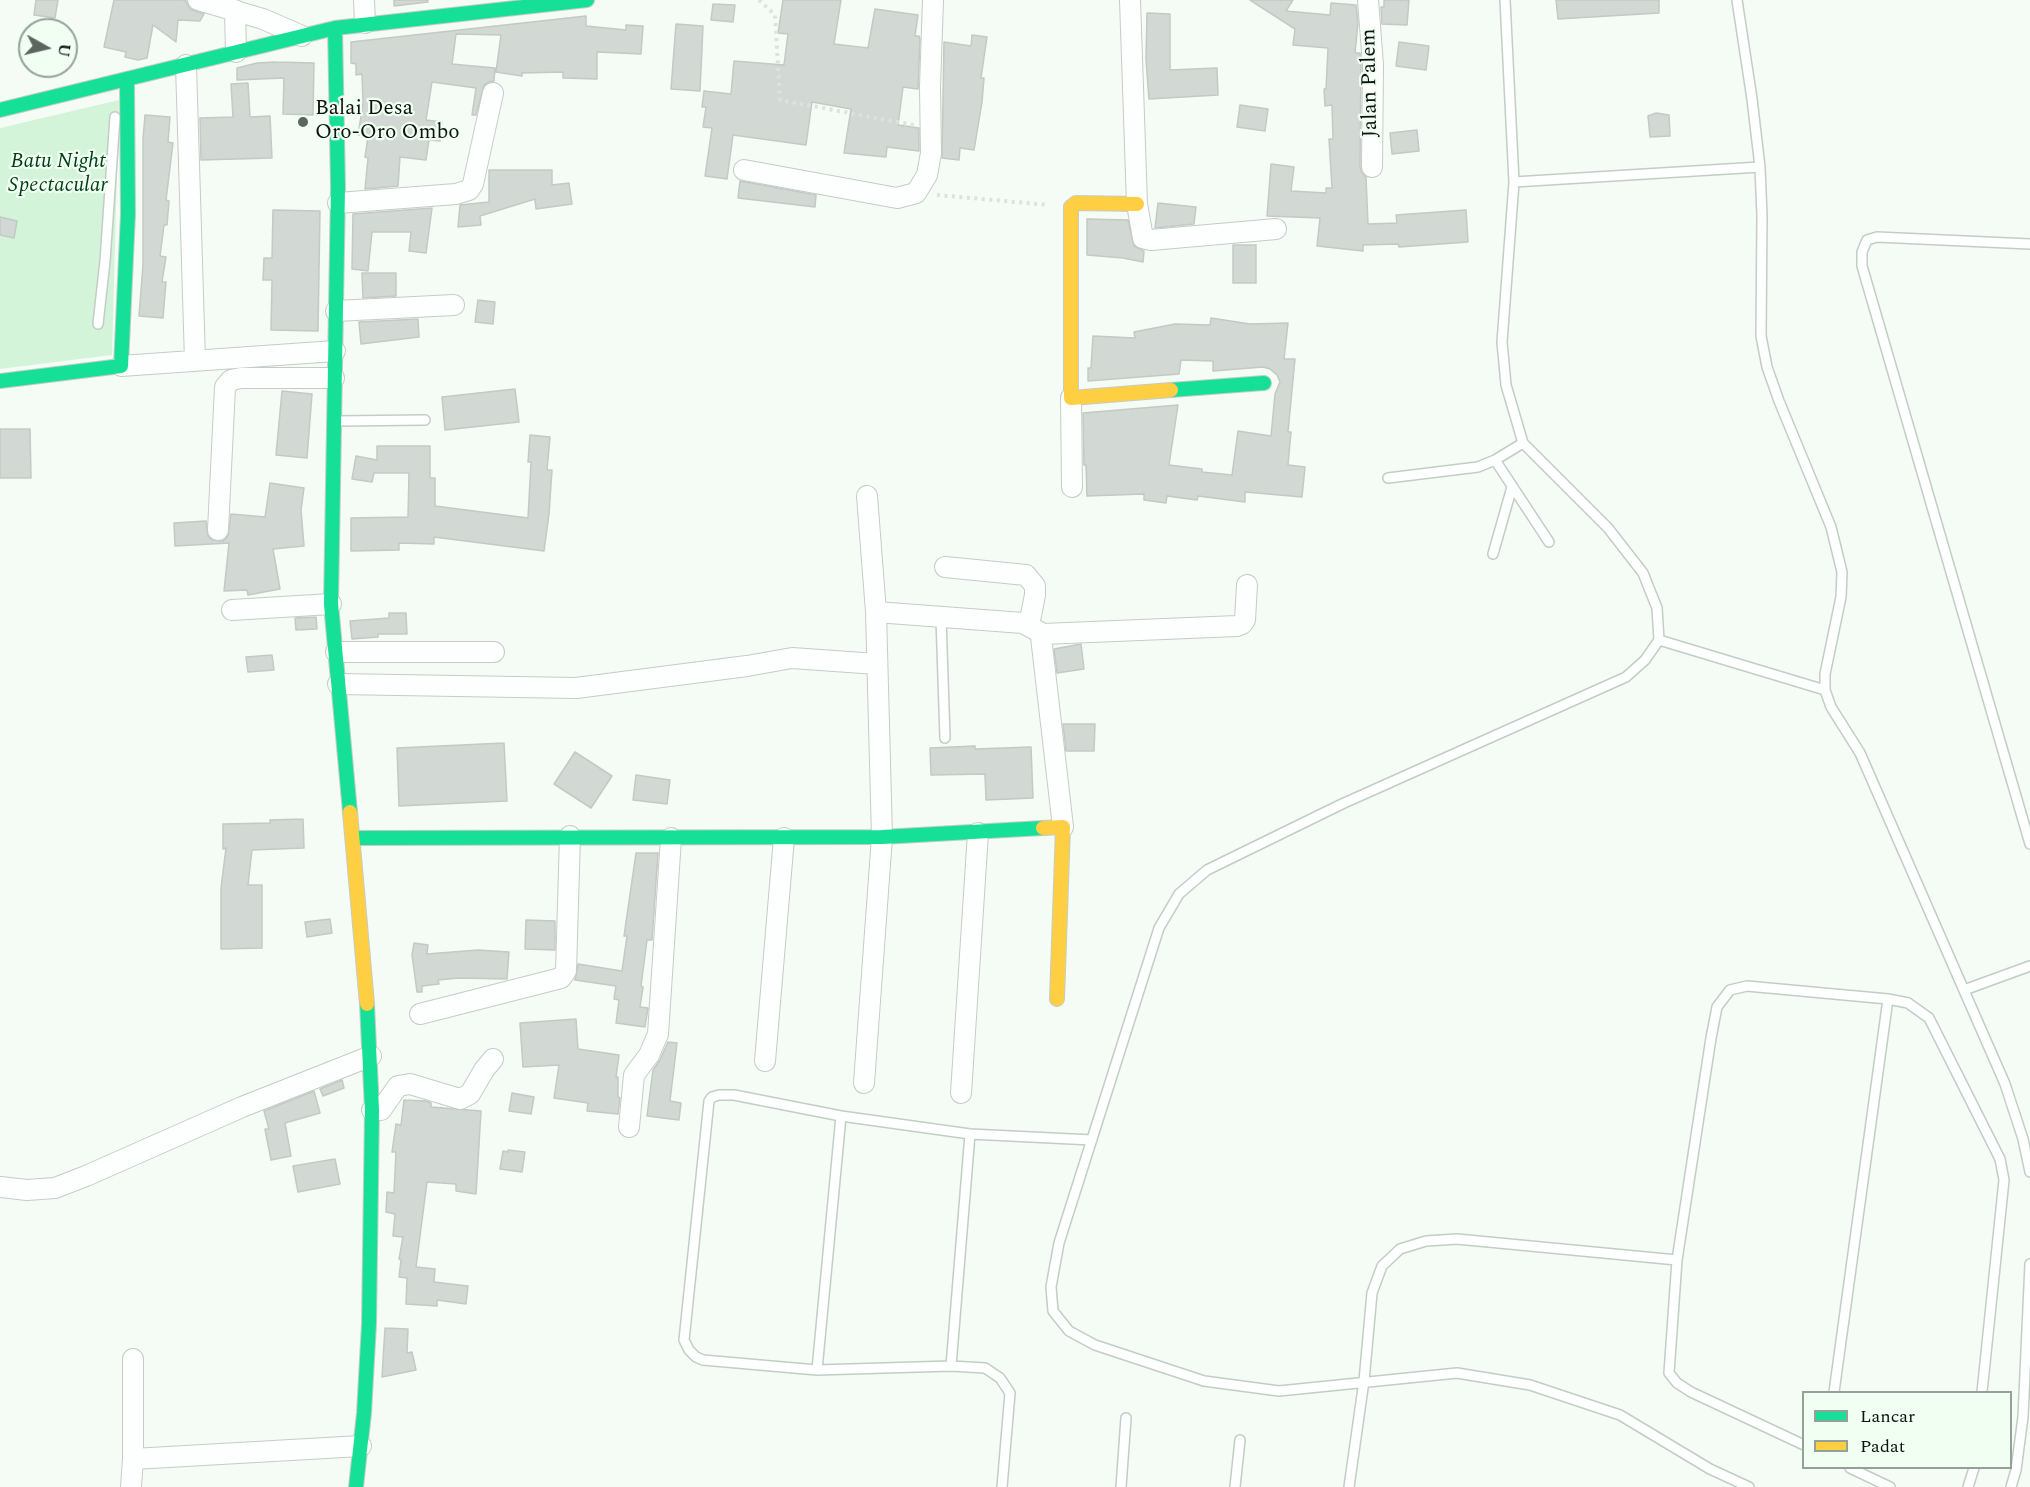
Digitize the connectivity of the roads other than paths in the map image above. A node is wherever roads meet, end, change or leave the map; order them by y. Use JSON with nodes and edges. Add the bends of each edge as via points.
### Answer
{"nodes":[{"id":1,"x":198,"y":0,"type":"edge"},
{"id":2,"x":364,"y":0,"type":"edge"},
{"id":3,"x":587,"y":0,"type":"edge"},
{"id":4,"x":933,"y":0,"type":"edge"},
{"id":5,"x":1130,"y":0,"type":"edge"},
{"id":6,"x":1368,"y":0,"type":"edge"},
{"id":7,"x":1505,"y":0,"type":"edge"},
{"id":8,"x":1737,"y":0,"type":"edge"},
{"id":9,"x":236,"y":10,"type":"junction"},
{"id":10,"x":364,"y":23,"type":"junction"},
{"id":11,"x":335,"y":28,"type":"junction"},
{"id":12,"x":302,"y":36,"type":"junction"},
{"id":13,"x":236,"y":52,"type":"junction"},
{"id":14,"x":186,"y":65,"type":"junction"},
{"id":15,"x":127,"y":80,"type":"junction"},
{"id":16,"x":493,"y":93,"type":"dead end"},
{"id":17,"x":0,"y":110,"type":"edge"},
{"id":18,"x":115,"y":111,"type":"dead end"},
{"id":19,"x":1372,"y":167,"type":"dead end"},
{"id":20,"x":1760,"y":167,"type":"junction"},
{"id":21,"x":744,"y":170,"type":"dead end"},
{"id":22,"x":1514,"y":182,"type":"junction"},
{"id":23,"x":338,"y":203,"type":"junction"},
{"id":24,"x":1137,"y":204,"type":"junction"},
{"id":25,"x":1276,"y":229,"type":"dead end"},
{"id":26,"x":2029,"y":244,"type":"edge"},
{"id":27,"x":2030,"y":254,"type":"edge"},
{"id":28,"x":454,"y":305,"type":"dead end"},
{"id":29,"x":336,"y":311,"type":"junction"},
{"id":30,"x":98,"y":324,"type":"dead end"},
{"id":31,"x":334,"y":351,"type":"junction"},
{"id":32,"x":195,"y":361,"type":"junction"},
{"id":33,"x":121,"y":366,"type":"junction"},
{"id":34,"x":334,"y":378,"type":"junction"},
{"id":35,"x":0,"y":381,"type":"edge"},
{"id":36,"x":1264,"y":383,"type":"dead end"},
{"id":37,"x":1071,"y":398,"type":"junction"},
{"id":38,"x":425,"y":420,"type":"dead end"},
{"id":39,"x":334,"y":421,"type":"junction"},
{"id":40,"x":1523,"y":443,"type":"junction"},
{"id":41,"x":1495,"y":460,"type":"junction"},
{"id":42,"x":1388,"y":478,"type":"dead end"},
{"id":43,"x":1072,"y":487,"type":"dead end"},
{"id":44,"x":1512,"y":487,"type":"junction"},
{"id":45,"x":867,"y":496,"type":"dead end"},
{"id":46,"x":218,"y":530,"type":"dead end"},
{"id":47,"x":1549,"y":542,"type":"dead end"},
{"id":48,"x":1493,"y":554,"type":"dead end"},
{"id":49,"x":945,"y":567,"type":"dead end"},
{"id":50,"x":1247,"y":585,"type":"dead end"},
{"id":51,"x":332,"y":604,"type":"junction"},
{"id":52,"x":232,"y":610,"type":"dead end"},
{"id":53,"x":876,"y":612,"type":"junction"},
{"id":54,"x":940,"y":618,"type":"junction"},
{"id":55,"x":1036,"y":629,"type":"junction"},
{"id":56,"x":1659,"y":640,"type":"junction"},
{"id":57,"x":336,"y":652,"type":"junction"},
{"id":58,"x":494,"y":652,"type":"dead end"},
{"id":59,"x":877,"y":664,"type":"junction"},
{"id":60,"x":338,"y":684,"type":"junction"},
{"id":61,"x":1825,"y":690,"type":"junction"},
{"id":62,"x":945,"y":738,"type":"dead end"},
{"id":63,"x":1063,"y":827,"type":"junction"},
{"id":64,"x":978,"y":833,"type":"junction"},
{"id":65,"x":570,"y":836,"type":"junction"},
{"id":66,"x":882,"y":837,"type":"junction"},
{"id":67,"x":353,"y":838,"type":"junction"},
{"id":68,"x":671,"y":838,"type":"junction"},
{"id":69,"x":784,"y":838,"type":"junction"},
{"id":70,"x":2030,"y":844,"type":"edge"},
{"id":71,"x":2030,"y":966,"type":"edge"},
{"id":72,"x":1964,"y":990,"type":"junction"},
{"id":73,"x":1057,"y":999,"type":"dead end"},
{"id":74,"x":1888,"y":999,"type":"junction"},
{"id":75,"x":420,"y":1014,"type":"dead end"},
{"id":76,"x":371,"y":1056,"type":"junction"},
{"id":77,"x":494,"y":1059,"type":"dead end"},
{"id":78,"x":765,"y":1061,"type":"dead end"},
{"id":79,"x":864,"y":1083,"type":"dead end"},
{"id":80,"x":961,"y":1093,"type":"dead end"},
{"id":81,"x":372,"y":1110,"type":"junction"},
{"id":82,"x":841,"y":1116,"type":"junction"},
{"id":83,"x":628,"y":1127,"type":"dead end"},
{"id":84,"x":970,"y":1134,"type":"junction"},
{"id":85,"x":1092,"y":1140,"type":"junction"},
{"id":86,"x":2030,"y":1172,"type":"edge"},
{"id":87,"x":0,"y":1187,"type":"edge"},
{"id":88,"x":1677,"y":1260,"type":"junction"},
{"id":89,"x":2030,"y":1264,"type":"edge"},
{"id":90,"x":133,"y":1359,"type":"dead end"},
{"id":91,"x":951,"y":1366,"type":"junction"},
{"id":92,"x":816,"y":1370,"type":"junction"},
{"id":93,"x":1364,"y":1381,"type":"junction"},
{"id":94,"x":1834,"y":1391,"type":"edge"},
{"id":95,"x":1982,"y":1391,"type":"edge"},
{"id":96,"x":1126,"y":1418,"type":"dead end"},
{"id":97,"x":1240,"y":1440,"type":"dead end"},
{"id":98,"x":1802,"y":1445,"type":"edge"},
{"id":99,"x":361,"y":1446,"type":"junction"},
{"id":100,"x":134,"y":1459,"type":"junction"},
{"id":101,"x":1854,"y":1469,"type":"edge"},
{"id":102,"x":1973,"y":1469,"type":"edge"},
{"id":103,"x":131,"y":1487,"type":"edge"},
{"id":104,"x":356,"y":1487,"type":"edge"},
{"id":105,"x":1002,"y":1487,"type":"edge"},
{"id":106,"x":1120,"y":1487,"type":"edge"},
{"id":107,"x":1235,"y":1487,"type":"edge"},
{"id":108,"x":1349,"y":1487,"type":"edge"},
{"id":109,"x":1749,"y":1487,"type":"edge"},
{"id":110,"x":1890,"y":1487,"type":"edge"},
{"id":111,"x":1968,"y":1487,"type":"edge"},
{"id":112,"x":2011,"y":1487,"type":"edge"}],
"edges":[{"from":1,"to":9,"type":"street"},
{"from":2,"to":10,"type":"street"},
{"from":3,"to":10,"type":"street"},
{"from":4,"to":21,"type":"street","via":[[931,153],[927,175],[916,193],[897,198]]},
{"from":5,"to":24,"type":"street"},
{"from":6,"to":19,"type":"street","name":"Jalan Palem","via":[[1373,65]]},
{"from":7,"to":22,"type":"lane"},
{"from":8,"to":20,"type":"lane"},
{"from":9,"to":12,"type":"street"},
{"from":9,"to":13,"type":"street"},
{"from":10,"to":11,"type":"street"},
{"from":11,"to":12,"type":"street"},
{"from":11,"to":23,"type":"street"},
{"from":12,"to":13,"type":"street"},
{"from":13,"to":14,"type":"street"},
{"from":14,"to":15,"type":"street"},
{"from":14,"to":32,"type":"street"},
{"from":15,"to":17,"type":"street","via":[[113,88]]},
{"from":15,"to":33,"type":"street","via":[[128,214]]},
{"from":16,"to":23,"type":"street","via":[[469,190]]},
{"from":18,"to":30,"type":"lane"},
{"from":20,"to":22,"type":"lane"},
{"from":20,"to":61,"type":"lane","via":[[1761,336],[1767,367],[1831,527],[1842,572]]},
{"from":22,"to":40,"type":"lane","via":[[1502,342],[1506,385]]},
{"from":23,"to":29,"type":"street"},
{"from":24,"to":25,"type":"street","via":[[1146,240]]},
{"from":24,"to":37,"type":"street","via":[[1076,203],[1071,207]]},
{"from":26,"to":27,"type":"lane"},
{"from":26,"to":70,"type":"lane","via":[[1877,237],[1867,240],[1862,266]]},
{"from":28,"to":29,"type":"street"},
{"from":29,"to":31,"type":"street"},
{"from":31,"to":32,"type":"street"},
{"from":31,"to":34,"type":"street"},
{"from":32,"to":33,"type":"street"},
{"from":33,"to":35,"type":"street"},
{"from":34,"to":39,"type":"street"},
{"from":34,"to":46,"type":"street","via":[[241,378],[231,380],[225,387]]},
{"from":36,"to":37,"type":"street"},
{"from":37,"to":43,"type":"street"},
{"from":38,"to":39,"type":"lane"},
{"from":39,"to":51,"type":"street"},
{"from":40,"to":41,"type":"lane"},
{"from":40,"to":56,"type":"lane","via":[[1608,528],[1643,573],[1657,608]]},
{"from":41,"to":42,"type":"lane","via":[[1478,467]]},
{"from":41,"to":44,"type":"lane"},
{"from":44,"to":47,"type":"lane"},
{"from":44,"to":48,"type":"lane"},
{"from":45,"to":53,"type":"street"},
{"from":49,"to":55,"type":"street","via":[[1026,575],[1035,586]]},
{"from":50,"to":55,"type":"street","via":[[1245,620],[1237,626]]},
{"from":51,"to":52,"type":"street"},
{"from":51,"to":57,"type":"street"},
{"from":53,"to":54,"type":"street"},
{"from":53,"to":59,"type":"street"},
{"from":54,"to":55,"type":"street"},
{"from":54,"to":62,"type":"lane"},
{"from":55,"to":63,"type":"street","via":[[1041,637]]},
{"from":56,"to":61,"type":"lane"},
{"from":56,"to":85,"type":"lane","via":[[1626,677],[1342,804],[1207,870],[1179,894],[1159,928]]},
{"from":57,"to":58,"type":"street"},
{"from":57,"to":60,"type":"street"},
{"from":59,"to":60,"type":"street","via":[[792,658],[576,688]]},
{"from":59,"to":66,"type":"street"},
{"from":60,"to":67,"type":"street"},
{"from":61,"to":72,"type":"lane","via":[[1831,707],[1860,753]]},
{"from":63,"to":64,"type":"street"},
{"from":63,"to":73,"type":"street"},
{"from":64,"to":66,"type":"street"},
{"from":64,"to":80,"type":"street"},
{"from":65,"to":67,"type":"street"},
{"from":65,"to":68,"type":"street"},
{"from":65,"to":75,"type":"street","via":[[566,971],[561,978]]},
{"from":66,"to":69,"type":"street"},
{"from":66,"to":79,"type":"street"},
{"from":67,"to":76,"type":"street"},
{"from":68,"to":69,"type":"street"},
{"from":68,"to":83,"type":"street","via":[[659,1028],[655,1044],[634,1075]]},
{"from":69,"to":78,"type":"street"},
{"from":71,"to":72,"type":"lane"},
{"from":72,"to":86,"type":"lane","via":[[2005,1084]]},
{"from":74,"to":88,"type":"lane","via":[[1747,986],[1730,990],[1716,1006]]},
{"from":74,"to":94,"type":"lane"},
{"from":74,"to":95,"type":"lane","via":[[1908,1003],[1929,1018],[2000,1159],[2004,1180]]},
{"from":76,"to":81,"type":"street"},
{"from":76,"to":87,"type":"street","via":[[55,1188]]},
{"from":77,"to":81,"type":"street","via":[[470,1094],[460,1098],[410,1084],[398,1086],[381,1110]]},
{"from":81,"to":99,"type":"street","via":[[369,1324]]},
{"from":82,"to":84,"type":"lane"},
{"from":82,"to":92,"type":"lane"},
{"from":82,"to":92,"type":"lane","via":[[734,1095],[719,1095],[709,1101],[684,1340],[696,1357],[704,1360]]},
{"from":84,"to":85,"type":"lane"},
{"from":84,"to":91,"type":"lane"},
{"from":85,"to":93,"type":"lane","via":[[1059,1243],[1051,1287],[1053,1311],[1069,1331],[1095,1345],[1204,1381],[1279,1391]]},
{"from":88,"to":93,"type":"lane","via":[[1456,1239],[1426,1241],[1400,1249],[1382,1266],[1372,1293]]},
{"from":88,"to":98,"type":"lane","via":[[1669,1372],[1691,1392]]},
{"from":89,"to":112,"type":"lane","via":[[2023,1417]]},
{"from":90,"to":100,"type":"street"},
{"from":91,"to":92,"type":"lane"},
{"from":91,"to":105,"type":"lane","via":[[985,1368],[1000,1378],[1010,1393]]},
{"from":93,"to":108,"type":"lane"},
{"from":93,"to":109,"type":"lane","via":[[1457,1373],[1530,1385],[1620,1415],[1710,1469]]},
{"from":96,"to":106,"type":"lane"},
{"from":97,"to":107,"type":"lane"},
{"from":99,"to":100,"type":"street"},
{"from":99,"to":104,"type":"street"},
{"from":100,"to":103,"type":"street"},
{"from":101,"to":110,"type":"lane"},
{"from":102,"to":111,"type":"lane"}]}
